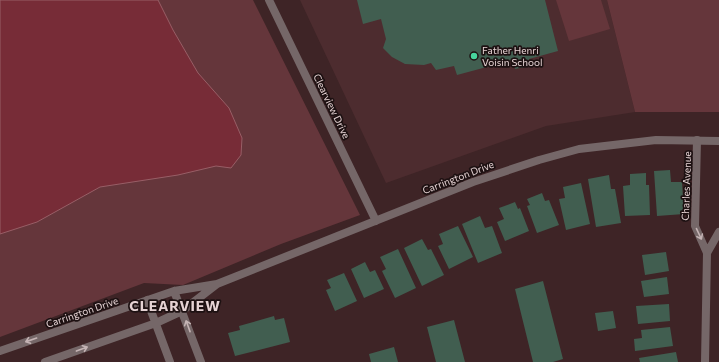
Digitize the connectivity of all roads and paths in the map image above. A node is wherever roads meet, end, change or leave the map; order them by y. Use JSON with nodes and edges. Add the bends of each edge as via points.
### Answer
{"nodes":[{"id":1,"x":269,"y":0,"type":"edge"},
{"id":2,"x":697,"y":140,"type":"junction"},
{"id":3,"x":719,"y":141,"type":"edge"},
{"id":4,"x":376,"y":221,"type":"junction"},
{"id":5,"x":719,"y":232,"type":"edge"},
{"id":6,"x":707,"y":253,"type":"junction"},
{"id":7,"x":217,"y":284,"type":"junction"},
{"id":8,"x":174,"y":291,"type":"junction"},
{"id":9,"x":147,"y":300,"type":"junction"},
{"id":10,"x":182,"y":311,"type":"junction"},
{"id":11,"x":156,"y":323,"type":"junction"},
{"id":12,"x":0,"y":351,"type":"edge"},
{"id":13,"x":45,"y":362,"type":"edge"},
{"id":14,"x":170,"y":362,"type":"edge"},
{"id":15,"x":201,"y":362,"type":"edge"},
{"id":16,"x":705,"y":362,"type":"edge"}],
"edges":[{"from":1,"to":4,"type":"street","name":"Clearview Drive"},
{"from":2,"to":3,"type":"street","name":"Carrington Drive"},
{"from":2,"to":4,"type":"street","name":"Carrington Drive","via":[[656,140],[579,149],[473,182]]},
{"from":2,"to":6,"type":"street","name":"Charles Avenue","one_way":true,"via":[[695,226]]},
{"from":4,"to":7,"type":"street","name":"Carrington Drive"},
{"from":5,"to":6,"type":"street","name":"Charles Avenue"},
{"from":6,"to":16,"type":"street","name":"Charles Avenue"},
{"from":7,"to":8,"type":"street","name":"Carrington Drive"},
{"from":7,"to":10,"type":"street","name":"Carrington Drive"},
{"from":8,"to":9,"type":"street","name":"Carrington Drive"},
{"from":8,"to":10,"type":"street"},
{"from":9,"to":11,"type":"street"},
{"from":9,"to":12,"type":"street","name":"Carrington Drive","one_way":true},
{"from":10,"to":11,"type":"street","name":"Carrington Drive"},
{"from":15,"to":10,"type":"street","one_way":true},
{"from":13,"to":11,"type":"street","name":"Carrington Drive","one_way":true},
{"from":11,"to":14,"type":"street"}]}
